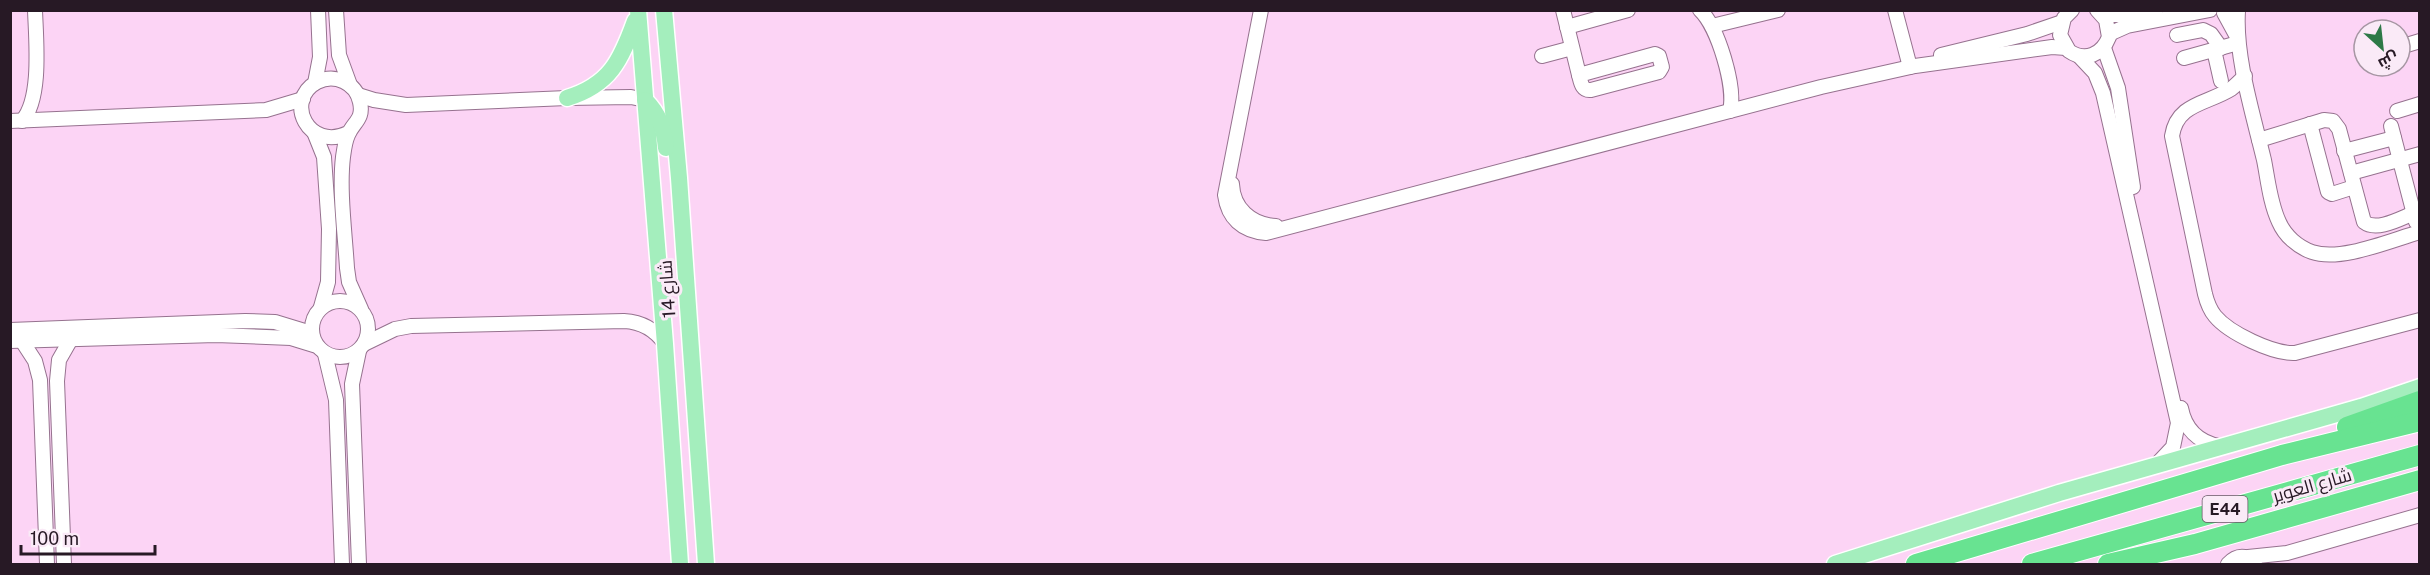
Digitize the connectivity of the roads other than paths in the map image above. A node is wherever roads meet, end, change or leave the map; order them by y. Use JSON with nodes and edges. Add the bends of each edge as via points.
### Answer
{"nodes":[{"id":1,"x":35,"y":10,"type":"edge"},
{"id":2,"x":318,"y":10,"type":"edge"},
{"id":3,"x":336,"y":10,"type":"edge"},
{"id":4,"x":664,"y":10,"type":"edge"},
{"id":5,"x":1261,"y":10,"type":"edge"},
{"id":6,"x":1563,"y":10,"type":"edge"},
{"id":7,"x":1628,"y":10,"type":"edge"},
{"id":8,"x":1700,"y":10,"type":"edge"},
{"id":9,"x":1778,"y":10,"type":"edge"},
{"id":10,"x":1895,"y":10,"type":"edge"},
{"id":11,"x":2156,"y":10,"type":"edge"},
{"id":12,"x":2210,"y":10,"type":"edge"},
{"id":13,"x":2226,"y":11,"type":"edge"},
{"id":14,"x":2099,"y":12,"type":"edge"},
{"id":15,"x":638,"y":13,"type":"edge"},
{"id":16,"x":2068,"y":14,"type":"edge"},
{"id":17,"x":1713,"y":26,"type":"junction"},
{"id":18,"x":1567,"y":27,"type":"junction"},
{"id":19,"x":2109,"y":34,"type":"junction"},
{"id":20,"x":2177,"y":35,"type":"dead end"},
{"id":21,"x":2238,"y":43,"type":"junction"},
{"id":22,"x":1572,"y":48,"type":"junction"},
{"id":23,"x":2104,"y":48,"type":"junction"},
{"id":24,"x":2217,"y":49,"type":"junction"},
{"id":25,"x":2073,"y":52,"type":"junction"},
{"id":26,"x":1542,"y":56,"type":"dead end"},
{"id":27,"x":2184,"y":58,"type":"dead end"},
{"id":28,"x":1912,"y":66,"type":"junction"},
{"id":29,"x":1579,"y":75,"type":"junction"},
{"id":30,"x":2245,"y":76,"type":"junction"},
{"id":31,"x":2222,"y":81,"type":"dead end"},
{"id":32,"x":315,"y":83,"type":"junction"},
{"id":33,"x":354,"y":90,"type":"junction"},
{"id":34,"x":567,"y":98,"type":"junction"},
{"id":35,"x":303,"y":99,"type":"junction"},
{"id":36,"x":645,"y":100,"type":"junction"},
{"id":37,"x":2420,"y":104,"type":"edge"},
{"id":38,"x":1737,"y":109,"type":"junction"},
{"id":39,"x":2397,"y":111,"type":"dead end"},
{"id":40,"x":16,"y":121,"type":"edge"},
{"id":41,"x":2310,"y":124,"type":"junction"},
{"id":42,"x":314,"y":132,"type":"junction"},
{"id":43,"x":348,"y":133,"type":"junction"},
{"id":44,"x":2259,"y":140,"type":"junction"},
{"id":45,"x":2344,"y":151,"type":"junction"},
{"id":46,"x":2420,"y":154,"type":"edge"},
{"id":47,"x":2400,"y":159,"type":"junction"},
{"id":48,"x":2351,"y":173,"type":"junction"},
{"id":49,"x":679,"y":178,"type":"junction"},
{"id":50,"x":2354,"y":187,"type":"junction"},
{"id":51,"x":2414,"y":213,"type":"junction"},
{"id":52,"x":2419,"y":232,"type":"edge"},
{"id":53,"x":321,"y":307,"type":"junction"},
{"id":54,"x":361,"y":309,"type":"junction"},
{"id":55,"x":2420,"y":320,"type":"edge"},
{"id":56,"x":10,"y":330,"type":"edge"},
{"id":57,"x":72,"y":339,"type":"junction"},
{"id":58,"x":16,"y":341,"type":"edge"},
{"id":59,"x":318,"y":344,"type":"junction"},
{"id":60,"x":665,"y":344,"type":"junction"},
{"id":61,"x":361,"y":347,"type":"junction"},
{"id":62,"x":2420,"y":387,"type":"edge"},
{"id":63,"x":2420,"y":401,"type":"edge"},
{"id":64,"x":2420,"y":421,"type":"edge"},
{"id":65,"x":2219,"y":446,"type":"junction"},
{"id":66,"x":2420,"y":455,"type":"edge"},
{"id":67,"x":674,"y":456,"type":"junction"},
{"id":68,"x":2282,"y":456,"type":"junction"},
{"id":69,"x":2157,"y":464,"type":"junction"},
{"id":70,"x":2420,"y":480,"type":"edge"},
{"id":71,"x":2420,"y":515,"type":"edge"},
{"id":72,"x":2300,"y":550,"type":"junction"},
{"id":73,"x":2162,"y":551,"type":"junction"},
{"id":74,"x":2253,"y":561,"type":"edge"},
{"id":75,"x":47,"y":564,"type":"edge"},
{"id":76,"x":64,"y":564,"type":"edge"},
{"id":77,"x":342,"y":564,"type":"edge"},
{"id":78,"x":358,"y":564,"type":"edge"},
{"id":79,"x":681,"y":564,"type":"edge"},
{"id":80,"x":691,"y":564,"type":"edge"},
{"id":81,"x":706,"y":564,"type":"edge"},
{"id":82,"x":1835,"y":564,"type":"edge"},
{"id":83,"x":1916,"y":564,"type":"edge"},
{"id":84,"x":2032,"y":564,"type":"edge"},
{"id":85,"x":2108,"y":564,"type":"edge"},
{"id":86,"x":2141,"y":564,"type":"edge"},
{"id":87,"x":2228,"y":564,"type":"edge"},
{"id":88,"x":2274,"y":564,"type":"edge"}],
"edges":[{"from":1,"to":40,"type":"street","via":[[36,63],[31,108]]},
{"from":2,"to":32,"type":"street","via":[[320,57]]},
{"from":3,"to":33,"type":"street","via":[[339,56]]},
{"from":4,"to":49,"type":"main road","name":"شارع 14"},
{"from":5,"to":38,"type":"street","via":[[1225,195],[1231,215],[1246,229],[1279,231]]},
{"from":6,"to":18,"type":"street"},
{"from":7,"to":18,"type":"street"},
{"from":8,"to":17,"type":"street"},
{"from":9,"to":17,"type":"street"},
{"from":10,"to":28,"type":"street"},
{"from":11,"to":14,"type":"street","via":[[2125,15]]},
{"from":12,"to":19,"type":"street","via":[[2127,26]]},
{"from":13,"to":21,"type":"street"},
{"from":14,"to":19,"type":"street","via":[[2109,25]]},
{"from":15,"to":34,"type":"main road","via":[[615,67],[599,83]]},
{"from":15,"to":36,"type":"main road","name":"شارع 14"},
{"from":16,"to":25,"type":"street","via":[[2060,35]]},
{"from":16,"to":28,"type":"street","via":[[2036,32]]},
{"from":17,"to":38,"type":"street"},
{"from":18,"to":22,"type":"street"},
{"from":19,"to":23,"type":"street"},
{"from":20,"to":24,"type":"street","via":[[2203,30],[2211,34]]},
{"from":21,"to":24,"type":"street"},
{"from":21,"to":30,"type":"street"},
{"from":22,"to":26,"type":"street"},
{"from":22,"to":29,"type":"street"},
{"from":23,"to":25,"type":"street","via":[[2090,56]]},
{"from":23,"to":65,"type":"street","via":[[2118,88],[2135,196],[2183,418],[2197,437]]},
{"from":24,"to":27,"type":"street"},
{"from":24,"to":31,"type":"street"},
{"from":25,"to":28,"type":"street","via":[[2040,48]]},
{"from":25,"to":69,"type":"street","via":[[2095,73],[2103,93],[2178,423],[2173,447]]},
{"from":28,"to":38,"type":"street"},
{"from":29,"to":29,"type":"street","via":[[1582,86],[1589,90],[1659,72],[1662,67],[1655,54]]},
{"from":30,"to":44,"type":"street"},
{"from":30,"to":55,"type":"street","via":[[2230,89],[2185,110],[2172,136],[2211,310],[2228,327],[2285,354]]},
{"from":32,"to":33,"type":"street","via":[[333,78]]},
{"from":32,"to":35,"type":"street"},
{"from":33,"to":34,"type":"street","via":[[382,102],[406,105]]},
{"from":33,"to":43,"type":"street","via":[[361,105],[360,116]]},
{"from":34,"to":36,"type":"street"},
{"from":35,"to":40,"type":"street","via":[[266,110]]},
{"from":35,"to":42,"type":"street","via":[[303,118]]},
{"from":36,"to":49,"type":"main road","via":[[661,123],[669,164]]},
{"from":36,"to":60,"type":"main road","name":"شارع 14"},
{"from":37,"to":39,"type":"street"},
{"from":41,"to":44,"type":"street"},
{"from":41,"to":45,"type":"street","via":[[2333,121]]},
{"from":41,"to":50,"type":"street","via":[[2328,192]]},
{"from":42,"to":43,"type":"street","via":[[331,138]]},
{"from":42,"to":53,"type":"street","via":[[324,158],[329,229],[328,282]]},
{"from":43,"to":54,"type":"street","via":[[342,169],[347,268]]},
{"from":44,"to":52,"type":"street","via":[[2279,222],[2303,248],[2320,254],[2338,254]]},
{"from":45,"to":47,"type":"street","via":[[2392,132]]},
{"from":45,"to":48,"type":"street"},
{"from":46,"to":47,"type":"street"},
{"from":47,"to":48,"type":"street"},
{"from":47,"to":51,"type":"street"},
{"from":48,"to":50,"type":"street"},
{"from":49,"to":81,"type":"main road","name":"شارع 14"},
{"from":50,"to":51,"type":"street","via":[[2368,225]]},
{"from":51,"to":52,"type":"street"},
{"from":53,"to":54,"type":"street","via":[[342,300]]},
{"from":53,"to":59,"type":"street","via":[[312,323]]},
{"from":54,"to":61,"type":"street","via":[[369,326]]},
{"from":56,"to":59,"type":"street","via":[[275,322]]},
{"from":57,"to":58,"type":"street"},
{"from":57,"to":59,"type":"street","via":[[216,334],[291,338]]},
{"from":57,"to":76,"type":"street","via":[[60,360],[57,381]]},
{"from":58,"to":75,"type":"street","via":[[35,361],[40,380]]},
{"from":59,"to":61,"type":"street","via":[[342,357]]},
{"from":59,"to":77,"type":"street","via":[[336,400]]},
{"from":60,"to":61,"type":"street","via":[[650,328],[624,321],[411,326],[395,329]]},
{"from":60,"to":67,"type":"main road","name":"شارع 14"},
{"from":61,"to":78,"type":"street","via":[[352,384]]},
{"from":62,"to":65,"type":"main road"},
{"from":63,"to":68,"type":"highway","via":[[2302,441]]},
{"from":64,"to":68,"type":"highway","number":"E44"},
{"from":65,"to":69,"type":"main road"},
{"from":66,"to":84,"type":"highway","name":"شارع العوير","number":"E44"},
{"from":67,"to":79,"type":"main road"},
{"from":67,"to":80,"type":"main road"},
{"from":68,"to":83,"type":"highway","name":"شارع العوير","number":"E44"},
{"from":69,"to":82,"type":"main road"},
{"from":70,"to":73,"type":"highway"},
{"from":71,"to":72,"type":"street"},
{"from":72,"to":74,"type":"street"},
{"from":72,"to":88,"type":"street"},
{"from":73,"to":85,"type":"highway"},
{"from":73,"to":86,"type":"highway"},
{"from":74,"to":87,"type":"street","via":[[2235,558]]}]}
